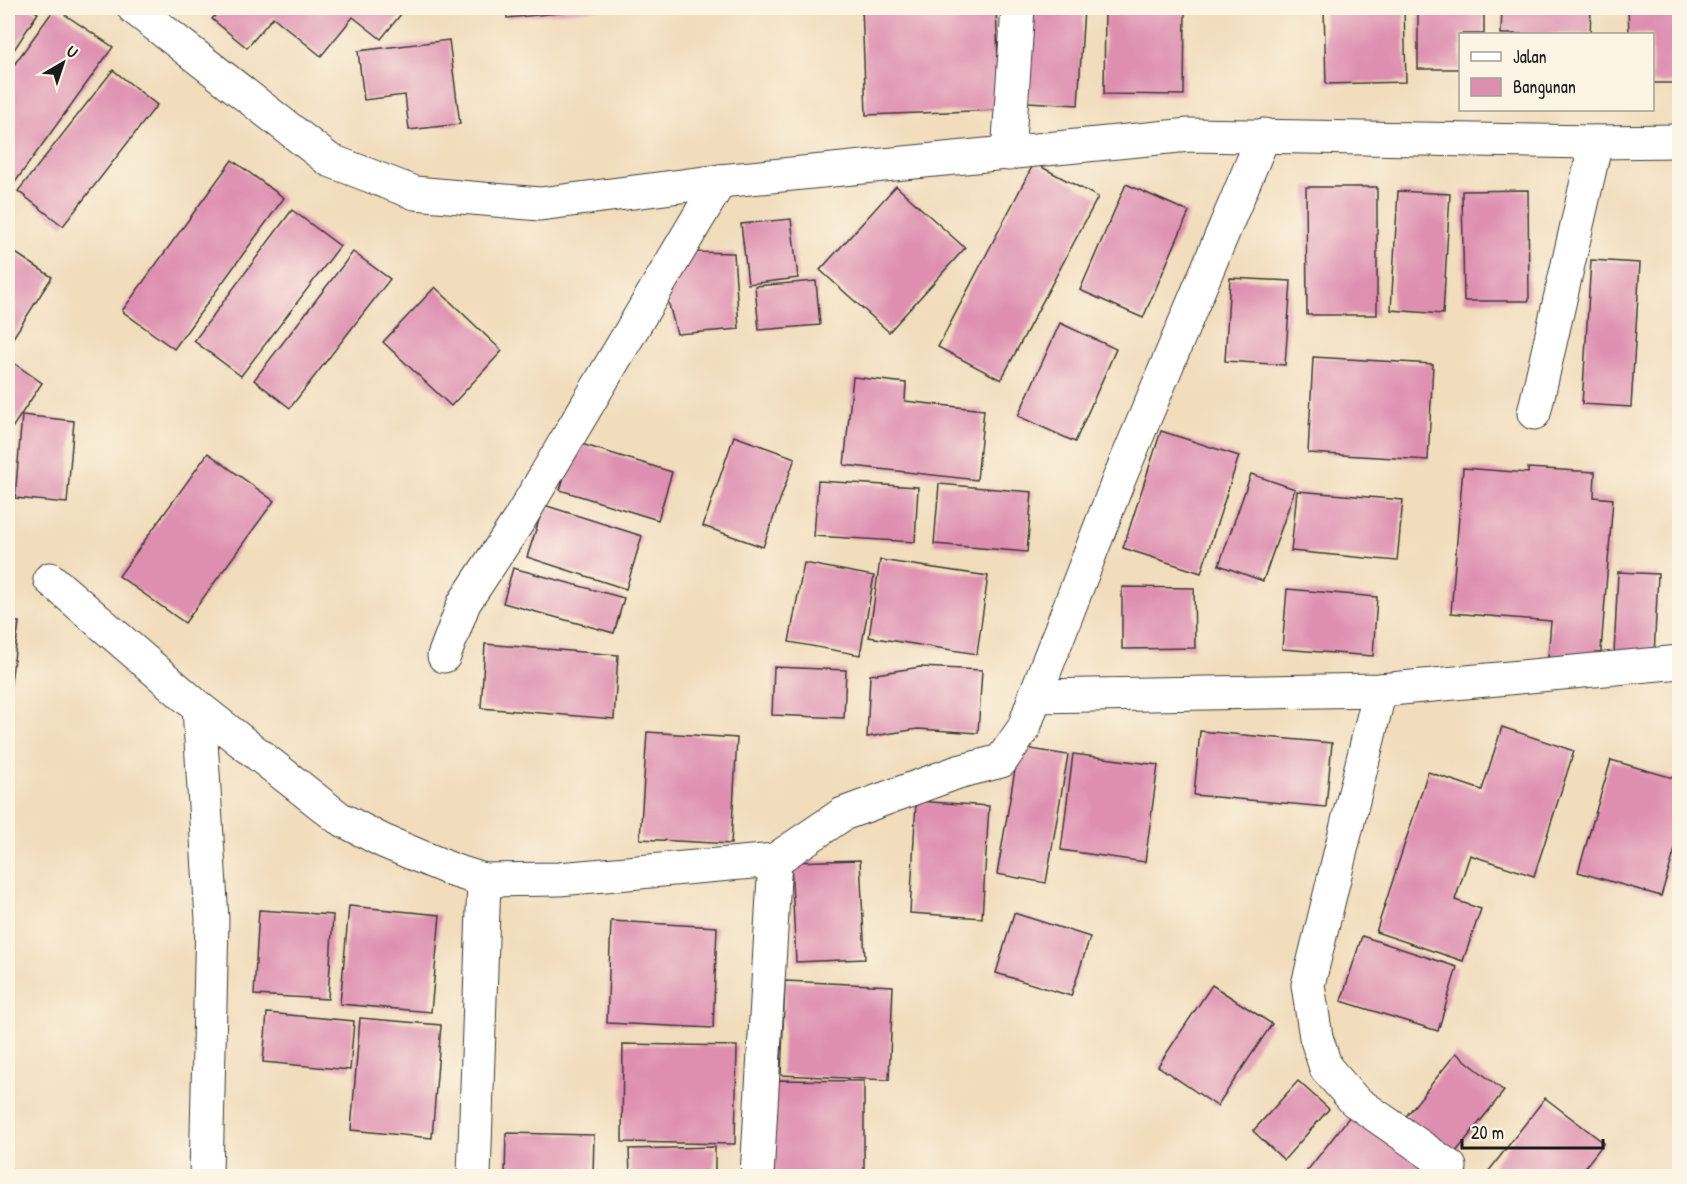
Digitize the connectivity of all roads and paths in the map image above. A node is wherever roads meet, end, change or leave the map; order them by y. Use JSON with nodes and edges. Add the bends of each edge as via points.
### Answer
{"nodes":[{"id":1,"x":134,"y":8,"type":"edge"},
{"id":2,"x":1018,"y":8,"type":"edge"},
{"id":3,"x":1264,"y":135,"type":"junction"},
{"id":4,"x":1680,"y":141,"type":"edge"},
{"id":5,"x":1596,"y":142,"type":"junction"},
{"id":6,"x":1008,"y":154,"type":"junction"},
{"id":7,"x":720,"y":181,"type":"junction"},
{"id":8,"x":1534,"y":413,"type":"dead end"},
{"id":9,"x":50,"y":579,"type":"dead end"},
{"id":10,"x":444,"y":656,"type":"dead end"},
{"id":11,"x":1680,"y":662,"type":"edge"},
{"id":12,"x":1380,"y":690,"type":"junction"},
{"id":13,"x":1035,"y":696,"type":"junction"},
{"id":14,"x":199,"y":708,"type":"junction"},
{"id":15,"x":775,"y":860,"type":"junction"},
{"id":16,"x":484,"y":880,"type":"junction"},
{"id":17,"x":1450,"y":1167,"type":"dead end"},
{"id":18,"x":206,"y":1176,"type":"edge"},
{"id":19,"x":474,"y":1176,"type":"edge"},
{"id":20,"x":757,"y":1176,"type":"edge"}],
"edges":[{"from":1,"to":7,"type":"street","via":[[329,160],[415,193],[540,204]]},
{"from":2,"to":6,"type":"street"},
{"from":3,"to":5,"type":"street"},
{"from":3,"to":6,"type":"street","via":[[1189,135]]},
{"from":3,"to":13,"type":"street","via":[[1119,479]]},
{"from":4,"to":5,"type":"street"},
{"from":5,"to":8,"type":"street"},
{"from":6,"to":7,"type":"street"},
{"from":7,"to":10,"type":"street","via":[[519,520],[464,603]]},
{"from":9,"to":14,"type":"street"},
{"from":11,"to":12,"type":"street"},
{"from":12,"to":13,"type":"street"},
{"from":12,"to":17,"type":"street","via":[[1308,985],[1316,1038],[1326,1068],[1355,1101]]},
{"from":13,"to":15,"type":"street","via":[[1024,728],[1001,760],[843,813]]},
{"from":14,"to":16,"type":"street","via":[[339,818],[455,872]]},
{"from":14,"to":18,"type":"street","via":[[212,919]]},
{"from":15,"to":16,"type":"street","via":[[559,879]]},
{"from":15,"to":20,"type":"street"},
{"from":16,"to":19,"type":"street"}]}
